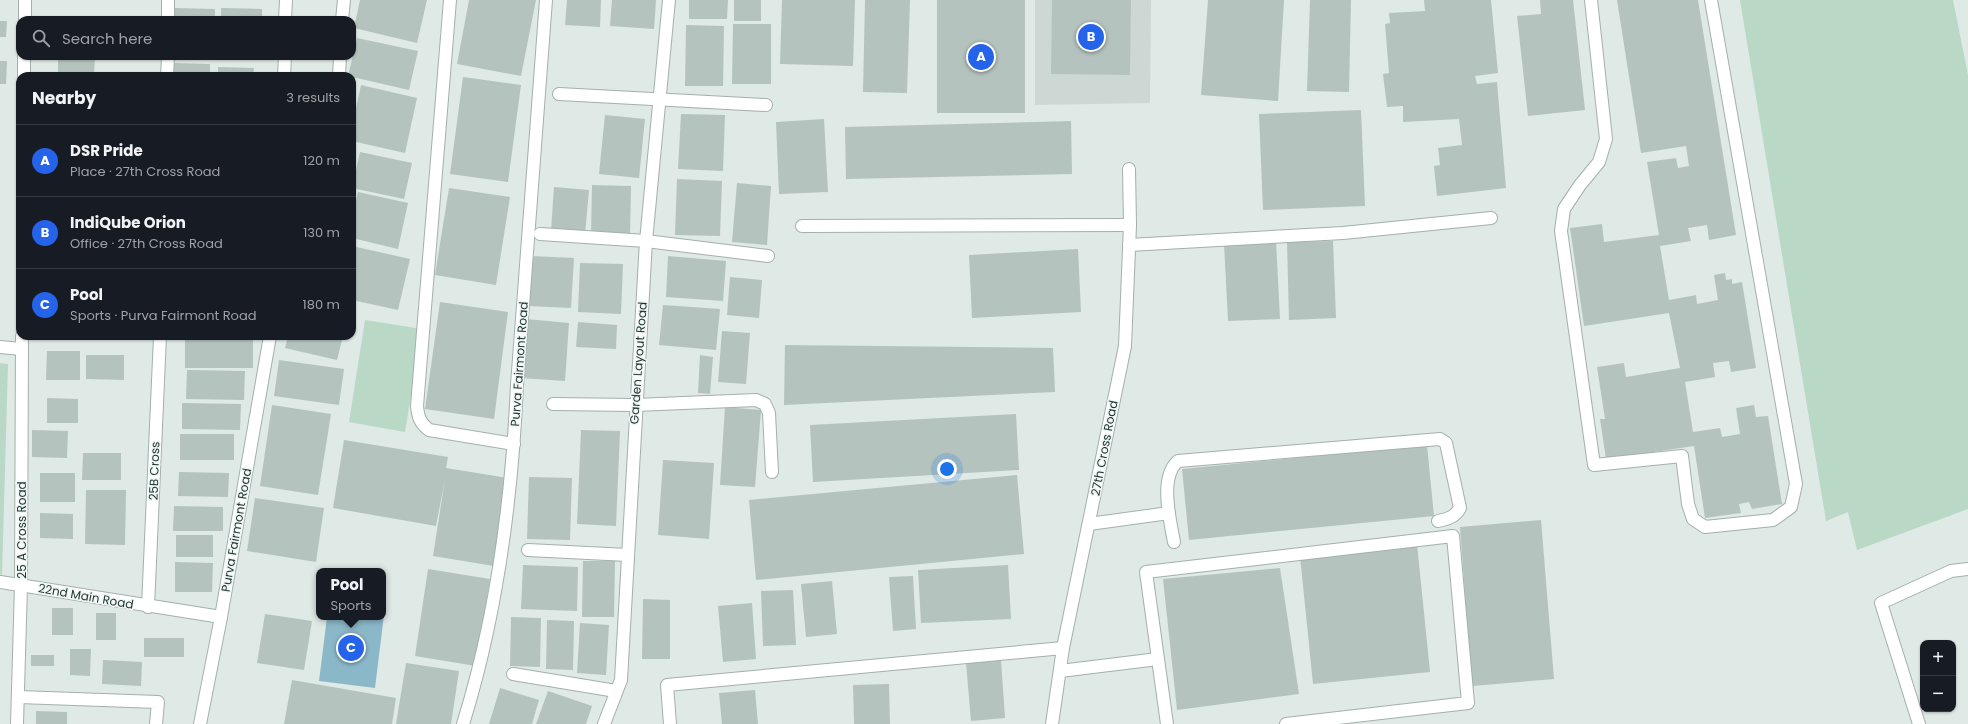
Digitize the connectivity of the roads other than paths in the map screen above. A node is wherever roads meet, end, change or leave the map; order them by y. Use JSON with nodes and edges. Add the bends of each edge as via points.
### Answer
{"nodes":[{"id":1,"x":25,"y":0,"type":"edge"},
{"id":2,"x":168,"y":0,"type":"edge"},
{"id":3,"x":286,"y":0,"type":"edge"},
{"id":4,"x":344,"y":0,"type":"edge"},
{"id":5,"x":450,"y":0,"type":"edge"},
{"id":6,"x":546,"y":0,"type":"edge"},
{"id":7,"x":669,"y":0,"type":"edge"},
{"id":8,"x":1591,"y":0,"type":"edge"},
{"id":9,"x":1711,"y":0,"type":"edge"},
{"id":10,"x":25,"y":16,"type":"edge"},
{"id":11,"x":168,"y":16,"type":"edge"},
{"id":12,"x":285,"y":16,"type":"edge"},
{"id":13,"x":342,"y":16,"type":"edge"},
{"id":14,"x":24,"y":60,"type":"edge"},
{"id":15,"x":168,"y":60,"type":"edge"},
{"id":16,"x":285,"y":60,"type":"edge"},
{"id":17,"x":340,"y":60,"type":"edge"},
{"id":18,"x":24,"y":72,"type":"edge"},
{"id":19,"x":167,"y":72,"type":"edge"},
{"id":20,"x":284,"y":72,"type":"edge"},
{"id":21,"x":339,"y":72,"type":"edge"},
{"id":22,"x":559,"y":94,"type":"dead end"},
{"id":23,"x":660,"y":101,"type":"junction"},
{"id":24,"x":766,"y":105,"type":"dead end"},
{"id":25,"x":1129,"y":168,"type":"dead end"},
{"id":26,"x":1491,"y":218,"type":"dead end"},
{"id":27,"x":1130,"y":225,"type":"junction"},
{"id":28,"x":802,"y":226,"type":"dead end"},
{"id":29,"x":540,"y":234,"type":"dead end"},
{"id":30,"x":646,"y":241,"type":"junction"},
{"id":31,"x":1129,"y":245,"type":"junction"},
{"id":32,"x":768,"y":256,"type":"dead end"},
{"id":33,"x":22,"y":340,"type":"edge"},
{"id":34,"x":160,"y":340,"type":"edge"},
{"id":35,"x":269,"y":340,"type":"edge"},
{"id":36,"x":0,"y":347,"type":"edge"},
{"id":37,"x":21,"y":349,"type":"junction"},
{"id":38,"x":553,"y":404,"type":"dead end"},
{"id":39,"x":635,"y":404,"type":"junction"},
{"id":40,"x":514,"y":444,"type":"junction"},
{"id":41,"x":772,"y":472,"type":"dead end"},
{"id":42,"x":1169,"y":513,"type":"junction"},
{"id":43,"x":1438,"y":520,"type":"dead end"},
{"id":44,"x":1089,"y":524,"type":"junction"},
{"id":45,"x":1174,"y":542,"type":"dead end"},
{"id":46,"x":528,"y":550,"type":"dead end"},
{"id":47,"x":628,"y":555,"type":"junction"},
{"id":48,"x":1968,"y":569,"type":"edge"},
{"id":49,"x":0,"y":582,"type":"edge"},
{"id":50,"x":21,"y":585,"type":"junction"},
{"id":51,"x":148,"y":607,"type":"junction"},
{"id":52,"x":221,"y":617,"type":"junction"},
{"id":53,"x":1063,"y":648,"type":"junction"},
{"id":54,"x":1158,"y":659,"type":"junction"},
{"id":55,"x":1060,"y":670,"type":"junction"},
{"id":56,"x":513,"y":674,"type":"dead end"},
{"id":57,"x":616,"y":691,"type":"junction"},
{"id":58,"x":19,"y":697,"type":"junction"},
{"id":59,"x":17,"y":724,"type":"edge"},
{"id":60,"x":156,"y":724,"type":"edge"},
{"id":61,"x":200,"y":724,"type":"edge"},
{"id":62,"x":463,"y":724,"type":"edge"},
{"id":63,"x":604,"y":724,"type":"edge"},
{"id":64,"x":670,"y":724,"type":"edge"},
{"id":65,"x":1052,"y":724,"type":"edge"},
{"id":66,"x":1167,"y":724,"type":"edge"},
{"id":67,"x":1286,"y":724,"type":"edge"},
{"id":68,"x":1918,"y":724,"type":"edge"}],
"edges":[{"from":1,"to":10,"type":"street"},
{"from":2,"to":11,"type":"street"},
{"from":3,"to":12,"type":"street"},
{"from":4,"to":13,"type":"street"},
{"from":5,"to":40,"type":"street","via":[[417,398],[418,416],[429,430]]},
{"from":6,"to":40,"type":"street","name":"Purva Fairmont Road"},
{"from":7,"to":23,"type":"street","name":"Garden Layout Road"},
{"from":8,"to":9,"type":"street","via":[[1606,139],[1599,162],[1564,210],[1561,232],[1594,465],[1682,456],[1688,504],[1693,519],[1705,527],[1773,520],[1792,506],[1796,484]]},
{"from":14,"to":18,"type":"street"},
{"from":15,"to":19,"type":"street"},
{"from":16,"to":20,"type":"street"},
{"from":17,"to":21,"type":"street"},
{"from":22,"to":23,"type":"street"},
{"from":23,"to":24,"type":"street"},
{"from":23,"to":30,"type":"street","name":"Garden Layout Road"},
{"from":25,"to":27,"type":"street","name":"27th Cross Road"},
{"from":26,"to":31,"type":"street","via":[[1343,233]]},
{"from":27,"to":28,"type":"street"},
{"from":27,"to":31,"type":"street","name":"27th Cross Road"},
{"from":29,"to":30,"type":"street"},
{"from":30,"to":32,"type":"street"},
{"from":30,"to":39,"type":"street","name":"Garden Layout Road"},
{"from":31,"to":44,"type":"street","name":"27th Cross Road","via":[[1125,346]]},
{"from":33,"to":37,"type":"street","name":"25 A Cross Road"},
{"from":34,"to":51,"type":"street","name":"25B Cross"},
{"from":35,"to":52,"type":"street","name":"Purva Fairmont Road"},
{"from":36,"to":37,"type":"street"},
{"from":37,"to":50,"type":"street","name":"25 A Cross Road"},
{"from":38,"to":39,"type":"street"},
{"from":39,"to":41,"type":"street","via":[[756,400],[765,404],[769,413]]},
{"from":39,"to":47,"type":"street","name":"Garden Layout Road"},
{"from":40,"to":62,"type":"street","name":"Purva Fairmont Road","via":[[488,634],[479,674]]},
{"from":42,"to":43,"type":"street","via":[[1168,475],[1178,461],[1440,439],[1446,443],[1460,508],[1449,518]]},
{"from":42,"to":44,"type":"street"},
{"from":42,"to":45,"type":"street"},
{"from":44,"to":53,"type":"street","name":"27th Cross Road"},
{"from":46,"to":47,"type":"street"},
{"from":47,"to":57,"type":"street","name":"Garden Layout Road","via":[[621,680]]},
{"from":48,"to":68,"type":"street","via":[[1951,571],[1881,603]]},
{"from":49,"to":50,"type":"street","name":"22nd Main Road"},
{"from":50,"to":51,"type":"street","name":"22nd Main Road"},
{"from":50,"to":58,"type":"street","name":"25 A Cross Road"},
{"from":51,"to":52,"type":"street","name":"22nd Main Road"},
{"from":52,"to":61,"type":"street","name":"Purva Fairmont Road"},
{"from":53,"to":55,"type":"street","name":"27th Cross Road"},
{"from":53,"to":64,"type":"street","via":[[667,685]]},
{"from":54,"to":55,"type":"street"},
{"from":54,"to":66,"type":"street"},
{"from":54,"to":67,"type":"street","via":[[1146,572],[1453,536],[1468,704]]},
{"from":55,"to":65,"type":"street","name":"27th Cross Road"},
{"from":56,"to":57,"type":"street"},
{"from":57,"to":63,"type":"street","name":"Garden Layout Road"},
{"from":58,"to":59,"type":"street","name":"25 A Cross Road"},
{"from":58,"to":60,"type":"street","via":[[158,702]]}]}
